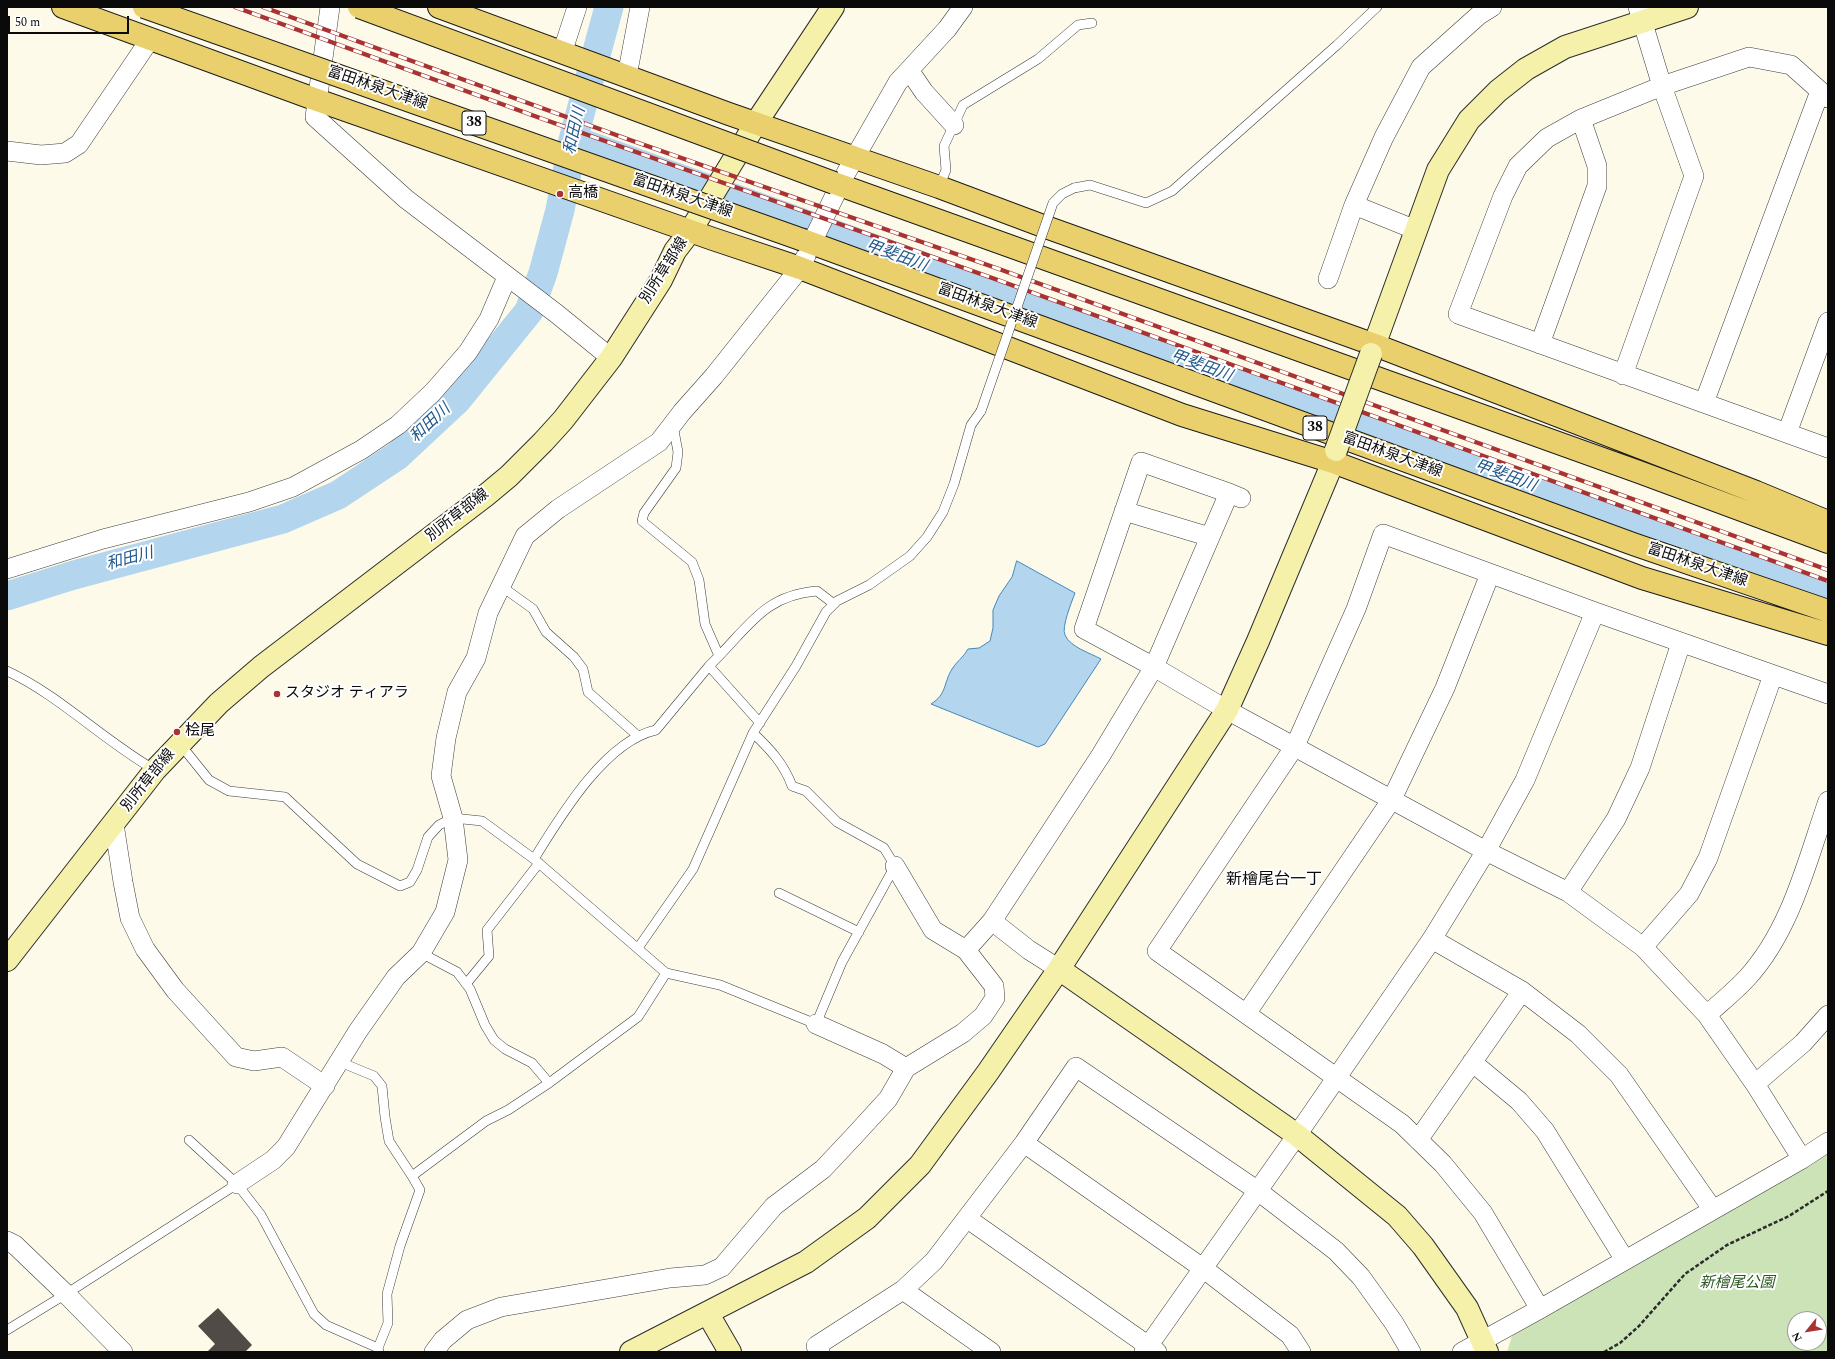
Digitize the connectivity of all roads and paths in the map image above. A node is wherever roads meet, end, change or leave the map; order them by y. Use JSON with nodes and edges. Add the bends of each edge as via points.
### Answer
{"nodes":[{"id":1,"x":63,"y":7,"type":"edge"},
{"id":2,"x":144,"y":7,"type":"edge"},
{"id":3,"x":330,"y":7,"type":"edge"},
{"id":4,"x":359,"y":7,"type":"edge"},
{"id":5,"x":440,"y":7,"type":"edge"},
{"id":6,"x":577,"y":7,"type":"edge"},
{"id":7,"x":640,"y":7,"type":"edge"},
{"id":8,"x":833,"y":7,"type":"edge"},
{"id":9,"x":963,"y":7,"type":"edge"},
{"id":10,"x":1377,"y":7,"type":"edge"},
{"id":11,"x":1492,"y":7,"type":"edge"},
{"id":12,"x":1687,"y":7,"type":"edge"},
{"id":13,"x":1640,"y":14,"type":"edge"},
{"id":14,"x":1092,"y":23,"type":"dead end"},
{"id":15,"x":151,"y":38,"type":"junction"},
{"id":16,"x":565,"y":53,"type":"junction"},
{"id":17,"x":909,"y":70,"type":"junction"},
{"id":18,"x":623,"y":75,"type":"junction"},
{"id":19,"x":1662,"y":86,"type":"junction"},
{"id":20,"x":1824,"y":94,"type":"edge"},
{"id":21,"x":317,"y":100,"type":"junction"},
{"id":22,"x":1581,"y":118,"type":"junction"},
{"id":23,"x":756,"y":123,"type":"junction"},
{"id":24,"x":954,"y":125,"type":"junction"},
{"id":25,"x":7,"y":151,"type":"edge"},
{"id":26,"x":842,"y":177,"type":"junction"},
{"id":27,"x":939,"y":187,"type":"junction"},
{"id":28,"x":1354,"y":205,"type":"junction"},
{"id":29,"x":691,"y":230,"type":"junction"},
{"id":30,"x":1416,"y":230,"type":"junction"},
{"id":31,"x":806,"y":249,"type":"junction"},
{"id":32,"x":509,"y":278,"type":"junction"},
{"id":33,"x":1328,"y":279,"type":"dead end"},
{"id":34,"x":1828,"y":322,"type":"edge"},
{"id":35,"x":1540,"y":344,"type":"junction"},
{"id":36,"x":1373,"y":349,"type":"junction"},
{"id":37,"x":610,"y":358,"type":"junction"},
{"id":38,"x":1623,"y":375,"type":"junction"},
{"id":39,"x":1704,"y":403,"type":"junction"},
{"id":40,"x":673,"y":424,"type":"junction"},
{"id":41,"x":1787,"y":433,"type":"junction"},
{"id":42,"x":1828,"y":448,"type":"edge"},
{"id":43,"x":1335,"y":456,"type":"junction"},
{"id":44,"x":1124,"y":511,"type":"junction"},
{"id":45,"x":1828,"y":522,"type":"edge"},
{"id":46,"x":1210,"y":537,"type":"junction"},
{"id":47,"x":1828,"y":542,"type":"edge"},
{"id":48,"x":7,"y":569,"type":"edge"},
{"id":49,"x":1490,"y":574,"type":"junction"},
{"id":50,"x":501,"y":586,"type":"junction"},
{"id":51,"x":834,"y":604,"type":"junction"},
{"id":52,"x":1828,"y":611,"type":"edge"},
{"id":53,"x":1595,"y":612,"type":"junction"},
{"id":54,"x":1828,"y":634,"type":"edge"},
{"id":55,"x":1681,"y":643,"type":"junction"},
{"id":56,"x":719,"y":656,"type":"junction"},
{"id":57,"x":709,"y":666,"type":"junction"},
{"id":58,"x":1154,"y":667,"type":"junction"},
{"id":59,"x":7,"y":672,"type":"edge"},
{"id":60,"x":1773,"y":675,"type":"junction"},
{"id":61,"x":1828,"y":694,"type":"edge"},
{"id":62,"x":1227,"y":710,"type":"junction"},
{"id":63,"x":760,"y":723,"type":"junction"},
{"id":64,"x":753,"y":733,"type":"junction"},
{"id":65,"x":638,"y":736,"type":"junction"},
{"id":66,"x":180,"y":744,"type":"junction"},
{"id":67,"x":1295,"y":746,"type":"junction"},
{"id":68,"x":155,"y":770,"type":"junction"},
{"id":69,"x":1392,"y":799,"type":"junction"},
{"id":70,"x":1828,"y":801,"type":"edge"},
{"id":71,"x":453,"y":818,"type":"junction"},
{"id":72,"x":114,"y":824,"type":"junction"},
{"id":73,"x":1486,"y":851,"type":"junction"},
{"id":74,"x":537,"y":861,"type":"junction"},
{"id":75,"x":895,"y":866,"type":"junction"},
{"id":76,"x":1568,"y":892,"type":"junction"},
{"id":77,"x":779,"y":893,"type":"dead end"},
{"id":78,"x":992,"y":921,"type":"junction"},
{"id":79,"x":859,"y":932,"type":"junction"},
{"id":80,"x":1432,"y":939,"type":"junction"},
{"id":81,"x":1643,"y":947,"type":"junction"},
{"id":82,"x":638,"y":948,"type":"junction"},
{"id":83,"x":966,"y":950,"type":"junction"},
{"id":84,"x":421,"y":952,"type":"junction"},
{"id":85,"x":7,"y":960,"type":"edge"},
{"id":86,"x":1059,"y":969,"type":"junction"},
{"id":87,"x":666,"y":973,"type":"junction"},
{"id":88,"x":466,"y":984,"type":"junction"},
{"id":89,"x":1522,"y":991,"type":"junction"},
{"id":90,"x":1246,"y":1014,"type":"junction"},
{"id":91,"x":1707,"y":1015,"type":"junction"},
{"id":92,"x":1828,"y":1015,"type":"edge"},
{"id":93,"x":816,"y":1024,"type":"junction"},
{"id":94,"x":340,"y":1062,"type":"junction"},
{"id":95,"x":1472,"y":1062,"type":"junction"},
{"id":96,"x":906,"y":1068,"type":"junction"},
{"id":97,"x":1336,"y":1077,"type":"junction"},
{"id":98,"x":549,"y":1083,"type":"junction"},
{"id":99,"x":1754,"y":1084,"type":"junction"},
{"id":100,"x":325,"y":1086,"type":"junction"},
{"id":101,"x":1297,"y":1135,"type":"junction"},
{"id":102,"x":189,"y":1140,"type":"dead end"},
{"id":103,"x":1418,"y":1140,"type":"junction"},
{"id":104,"x":1828,"y":1142,"type":"edge"},
{"id":105,"x":1024,"y":1143,"type":"junction"},
{"id":106,"x":1802,"y":1159,"type":"junction"},
{"id":107,"x":412,"y":1176,"type":"junction"},
{"id":108,"x":237,"y":1184,"type":"junction"},
{"id":109,"x":1258,"y":1191,"type":"junction"},
{"id":110,"x":1828,"y":1191,"type":"edge"},
{"id":111,"x":1713,"y":1210,"type":"junction"},
{"id":112,"x":968,"y":1219,"type":"junction"},
{"id":113,"x":7,"y":1241,"type":"edge"},
{"id":114,"x":1625,"y":1260,"type":"junction"},
{"id":115,"x":1204,"y":1268,"type":"junction"},
{"id":116,"x":903,"y":1290,"type":"junction"},
{"id":117,"x":66,"y":1294,"type":"junction"},
{"id":118,"x":1540,"y":1309,"type":"junction"},
{"id":119,"x":708,"y":1314,"type":"junction"},
{"id":120,"x":7,"y":1330,"type":"edge"},
{"id":121,"x":1485,"y":1347,"type":"edge"},
{"id":122,"x":980,"y":1349,"type":"edge"},
{"id":123,"x":378,"y":1350,"type":"edge"},
{"id":124,"x":1150,"y":1350,"type":"edge"},
{"id":125,"x":124,"y":1352,"type":"edge"},
{"id":126,"x":434,"y":1352,"type":"edge"},
{"id":127,"x":631,"y":1352,"type":"edge"},
{"id":128,"x":730,"y":1352,"type":"edge"},
{"id":129,"x":820,"y":1352,"type":"edge"},
{"id":130,"x":1301,"y":1352,"type":"edge"},
{"id":131,"x":1411,"y":1352,"type":"edge"},
{"id":132,"x":1462,"y":1352,"type":"edge"},
{"id":133,"x":1604,"y":1352,"type":"edge"}],
"edges":[{"from":1,"to":15,"type":"main road"},
{"from":2,"to":31,"type":"main road","name":"富田林泉大津線","number":"38","bridge":true},
{"from":3,"to":21,"type":"street"},
{"from":4,"to":26,"type":"main road","bridge":true},
{"from":5,"to":16,"type":"main road"},
{"from":6,"to":16,"type":"street"},
{"from":7,"to":18,"type":"street"},
{"from":8,"to":23,"type":"street","name":"別所草部線"},
{"from":9,"to":17,"type":"street","via":[[947,29]]},
{"from":10,"to":51,"type":"lane","bridge":true,"via":[[1338,45],[1172,191],[1146,203],[1090,185],[1074,188],[1062,194],[1053,204],[981,411],[971,425],[943,512],[927,537],[910,556],[869,585]]},
{"from":11,"to":28,"type":"street","via":[[1479,15],[1421,67],[1384,137]]},
{"from":12,"to":13,"type":"street"},
{"from":13,"to":19,"type":"street"},
{"from":13,"to":30,"type":"street","via":[[1565,47],[1526,69],[1498,91],[1469,120],[1438,170]]},
{"from":14,"to":24,"type":"lane","via":[[1078,25],[1038,59],[963,105]]},
{"from":15,"to":21,"type":"main road"},
{"from":15,"to":25,"type":"street","via":[[79,144],[65,154],[41,155]]},
{"from":16,"to":18,"type":"main road"},
{"from":17,"to":24,"type":"street","via":[[924,92]]},
{"from":17,"to":26,"type":"street","via":[[898,82]]},
{"from":18,"to":23,"type":"main road"},
{"from":19,"to":20,"type":"street","via":[[1749,57],[1791,65]]},
{"from":19,"to":22,"type":"street"},
{"from":19,"to":38,"type":"street","via":[[1694,176]]},
{"from":20,"to":39,"type":"street"},
{"from":21,"to":29,"type":"main road"},
{"from":21,"to":32,"type":"street","via":[[315,117],[406,199]]},
{"from":22,"to":35,"type":"street","via":[[1597,166],[1597,186]]},
{"from":22,"to":35,"type":"street","via":[[1547,138],[1518,166],[1503,196],[1458,314]]},
{"from":23,"to":26,"type":"main road"},
{"from":23,"to":29,"type":"street","name":"別所草部線"},
{"from":24,"to":27,"type":"lane","via":[[944,146],[946,170]]},
{"from":26,"to":27,"type":"main road"},
{"from":26,"to":31,"type":"street"},
{"from":26,"to":47,"type":"main road"},
{"from":27,"to":36,"type":"main road"},
{"from":28,"to":30,"type":"street"},
{"from":28,"to":33,"type":"street"},
{"from":29,"to":31,"type":"main road"},
{"from":29,"to":37,"type":"street","name":"別所草部線"},
{"from":30,"to":36,"type":"street"},
{"from":31,"to":40,"type":"street","via":[[714,376]]},
{"from":31,"to":43,"type":"main road","via":[[1182,415]]},
{"from":31,"to":52,"type":"main road","name":"富田林泉大津線","number":"38","via":[[1618,539]]},
{"from":32,"to":37,"type":"street"},
{"from":32,"to":48,"type":"street","via":[[489,319],[468,352],[433,392],[398,425],[361,450],[293,487],[249,502],[103,539]]},
{"from":34,"to":41,"type":"street"},
{"from":35,"to":38,"type":"street"},
{"from":36,"to":43,"type":"street","bridge":true},
{"from":36,"to":45,"type":"main road","via":[[1756,492]]},
{"from":37,"to":66,"type":"street","name":"別所草部線","via":[[563,420],[509,476],[261,667],[219,703]]},
{"from":38,"to":39,"type":"street"},
{"from":39,"to":41,"type":"street"},
{"from":40,"to":50,"type":"street","via":[[659,442],[558,509],[525,536]]},
{"from":40,"to":56,"type":"lane","via":[[678,452],[676,468],[644,513],[642,521],[692,562],[699,580],[705,624]]},
{"from":41,"to":42,"type":"street"},
{"from":43,"to":54,"type":"main road","via":[[1642,578]]},
{"from":43,"to":62,"type":"street"},
{"from":44,"to":46,"type":"street"},
{"from":44,"to":46,"type":"street","via":[[1141,462],[1235,495]]},
{"from":44,"to":58,"type":"street","via":[[1084,629]]},
{"from":46,"to":58,"type":"street"},
{"from":49,"to":53,"type":"street"},
{"from":49,"to":67,"type":"street","via":[[1383,534],[1356,609]]},
{"from":49,"to":69,"type":"street","via":[[1446,688]]},
{"from":50,"to":65,"type":"lane","via":[[532,609],[546,632],[579,663],[583,669],[588,692]]},
{"from":50,"to":71,"type":"street","via":[[488,613],[476,658],[458,692],[446,738],[440,776]]},
{"from":51,"to":56,"type":"lane","via":[[817,591],[799,592],[778,600],[762,612]]},
{"from":51,"to":63,"type":"lane","via":[[826,612]]},
{"from":53,"to":55,"type":"street"},
{"from":53,"to":73,"type":"street","via":[[1525,780]]},
{"from":55,"to":60,"type":"street"},
{"from":55,"to":76,"type":"street","via":[[1640,768],[1616,819]]},
{"from":56,"to":57,"type":"lane"},
{"from":57,"to":63,"type":"lane"},
{"from":57,"to":65,"type":"lane","via":[[656,730]]},
{"from":58,"to":62,"type":"street"},
{"from":58,"to":78,"type":"street","via":[[1101,755]]},
{"from":59,"to":68,"type":"lane","via":[[26,680],[130,755]]},
{"from":60,"to":61,"type":"street"},
{"from":60,"to":81,"type":"street","via":[[1708,858],[1689,894]]},
{"from":62,"to":67,"type":"street"},
{"from":62,"to":86,"type":"street"},
{"from":63,"to":64,"type":"lane"},
{"from":64,"to":75,"type":"lane","via":[[770,749],[787,773],[792,786],[806,791],[837,822],[884,848]]},
{"from":64,"to":82,"type":"lane","via":[[693,868]]},
{"from":65,"to":74,"type":"lane","via":[[622,746],[588,780],[560,816]]},
{"from":66,"to":68,"type":"street","name":"別所草部線"},
{"from":66,"to":71,"type":"lane","via":[[209,780],[229,791],[285,797],[357,864],[400,886],[410,882],[417,870],[428,837],[439,825]]},
{"from":67,"to":69,"type":"street"},
{"from":67,"to":90,"type":"street","via":[[1157,951]]},
{"from":68,"to":72,"type":"street","name":"別所草部線"},
{"from":69,"to":73,"type":"street"},
{"from":69,"to":90,"type":"street"},
{"from":70,"to":91,"type":"street","via":[[1794,900],[1775,939],[1748,977]]},
{"from":71,"to":74,"type":"lane","via":[[482,821]]},
{"from":71,"to":84,"type":"street","via":[[458,860],[445,912]]},
{"from":72,"to":85,"type":"street","name":"別所草部線"},
{"from":72,"to":100,"type":"street","via":[[130,918],[144,949],[175,990],[236,1057],[254,1060],[282,1057]]},
{"from":73,"to":76,"type":"street"},
{"from":73,"to":80,"type":"street"},
{"from":74,"to":82,"type":"lane"},
{"from":74,"to":88,"type":"lane","via":[[488,930],[489,956]]},
{"from":75,"to":79,"type":"lane"},
{"from":75,"to":83,"type":"street","via":[[933,930]]},
{"from":76,"to":81,"type":"street"},
{"from":77,"to":79,"type":"lane"},
{"from":78,"to":83,"type":"street"},
{"from":78,"to":86,"type":"street","via":[[1029,950]]},
{"from":79,"to":93,"type":"lane","via":[[842,962]]},
{"from":80,"to":89,"type":"street"},
{"from":80,"to":97,"type":"street"},
{"from":81,"to":91,"type":"street"},
{"from":82,"to":87,"type":"lane"},
{"from":83,"to":96,"type":"street","via":[[994,986],[995,998],[983,1016],[963,1033]]},
{"from":84,"to":88,"type":"lane","via":[[457,972]]},
{"from":84,"to":94,"type":"street","via":[[396,977],[358,1031]]},
{"from":86,"to":101,"type":"street"},
{"from":86,"to":119,"type":"street","via":[[920,1165],[867,1218],[806,1262]]},
{"from":87,"to":93,"type":"lane","via":[[720,985]]},
{"from":87,"to":98,"type":"lane","via":[[638,1017]]},
{"from":88,"to":98,"type":"lane","via":[[494,1040],[505,1049],[532,1063]]},
{"from":89,"to":95,"type":"street"},
{"from":89,"to":111,"type":"street","via":[[1578,1034],[1619,1075]]},
{"from":90,"to":97,"type":"street"},
{"from":91,"to":99,"type":"street"},
{"from":92,"to":99,"type":"street","via":[[1803,1043]]},
{"from":93,"to":96,"type":"street","via":[[883,1054]]},
{"from":94,"to":100,"type":"street"},
{"from":94,"to":107,"type":"lane","via":[[374,1076],[382,1086],[389,1141]]},
{"from":95,"to":103,"type":"street"},
{"from":95,"to":114,"type":"street","via":[[1518,1101],[1545,1131]]},
{"from":96,"to":126,"type":"street","via":[[888,1099],[856,1135],[823,1168],[774,1206],[722,1267],[705,1275],[670,1278],[501,1307],[467,1320],[443,1340]]},
{"from":97,"to":101,"type":"street"},
{"from":97,"to":103,"type":"street","via":[[1402,1124]]},
{"from":98,"to":107,"type":"lane","via":[[486,1121]]},
{"from":99,"to":106,"type":"street"},
{"from":100,"to":108,"type":"street","via":[[286,1147],[273,1160]]},
{"from":101,"to":109,"type":"street"},
{"from":101,"to":121,"type":"street","via":[[1397,1216],[1423,1246],[1467,1308]]},
{"from":102,"to":108,"type":"lane"},
{"from":103,"to":118,"type":"street","via":[[1443,1164],[1483,1213]]},
{"from":104,"to":106,"type":"street"},
{"from":105,"to":109,"type":"street","via":[[1076,1067]]},
{"from":105,"to":112,"type":"street"},
{"from":105,"to":115,"type":"street"},
{"from":106,"to":111,"type":"street"},
{"from":107,"to":123,"type":"lane","via":[[420,1190],[400,1246],[387,1294],[388,1323]]},
{"from":108,"to":117,"type":"lane"},
{"from":108,"to":123,"type":"lane","via":[[261,1215],[314,1314],[326,1324]]},
{"from":109,"to":115,"type":"street"},
{"from":109,"to":131,"type":"street","via":[[1336,1251],[1361,1277]]},
{"from":110,"to":133,"type":"path","via":[[1789,1216],[1727,1245],[1685,1274],[1639,1326],[1620,1343]]},
{"from":111,"to":114,"type":"street"},
{"from":112,"to":116,"type":"street","via":[[934,1261]]},
{"from":112,"to":124,"type":"street"},
{"from":113,"to":117,"type":"street"},
{"from":114,"to":118,"type":"street"},
{"from":115,"to":124,"type":"street"},
{"from":115,"to":130,"type":"street","via":[[1290,1335]]},
{"from":116,"to":122,"type":"street"},
{"from":116,"to":129,"type":"street","via":[[816,1346]]},
{"from":117,"to":120,"type":"lane"},
{"from":117,"to":125,"type":"street"},
{"from":118,"to":121,"type":"street"},
{"from":119,"to":127,"type":"street"},
{"from":119,"to":128,"type":"street"},
{"from":121,"to":132,"type":"street"}]}
